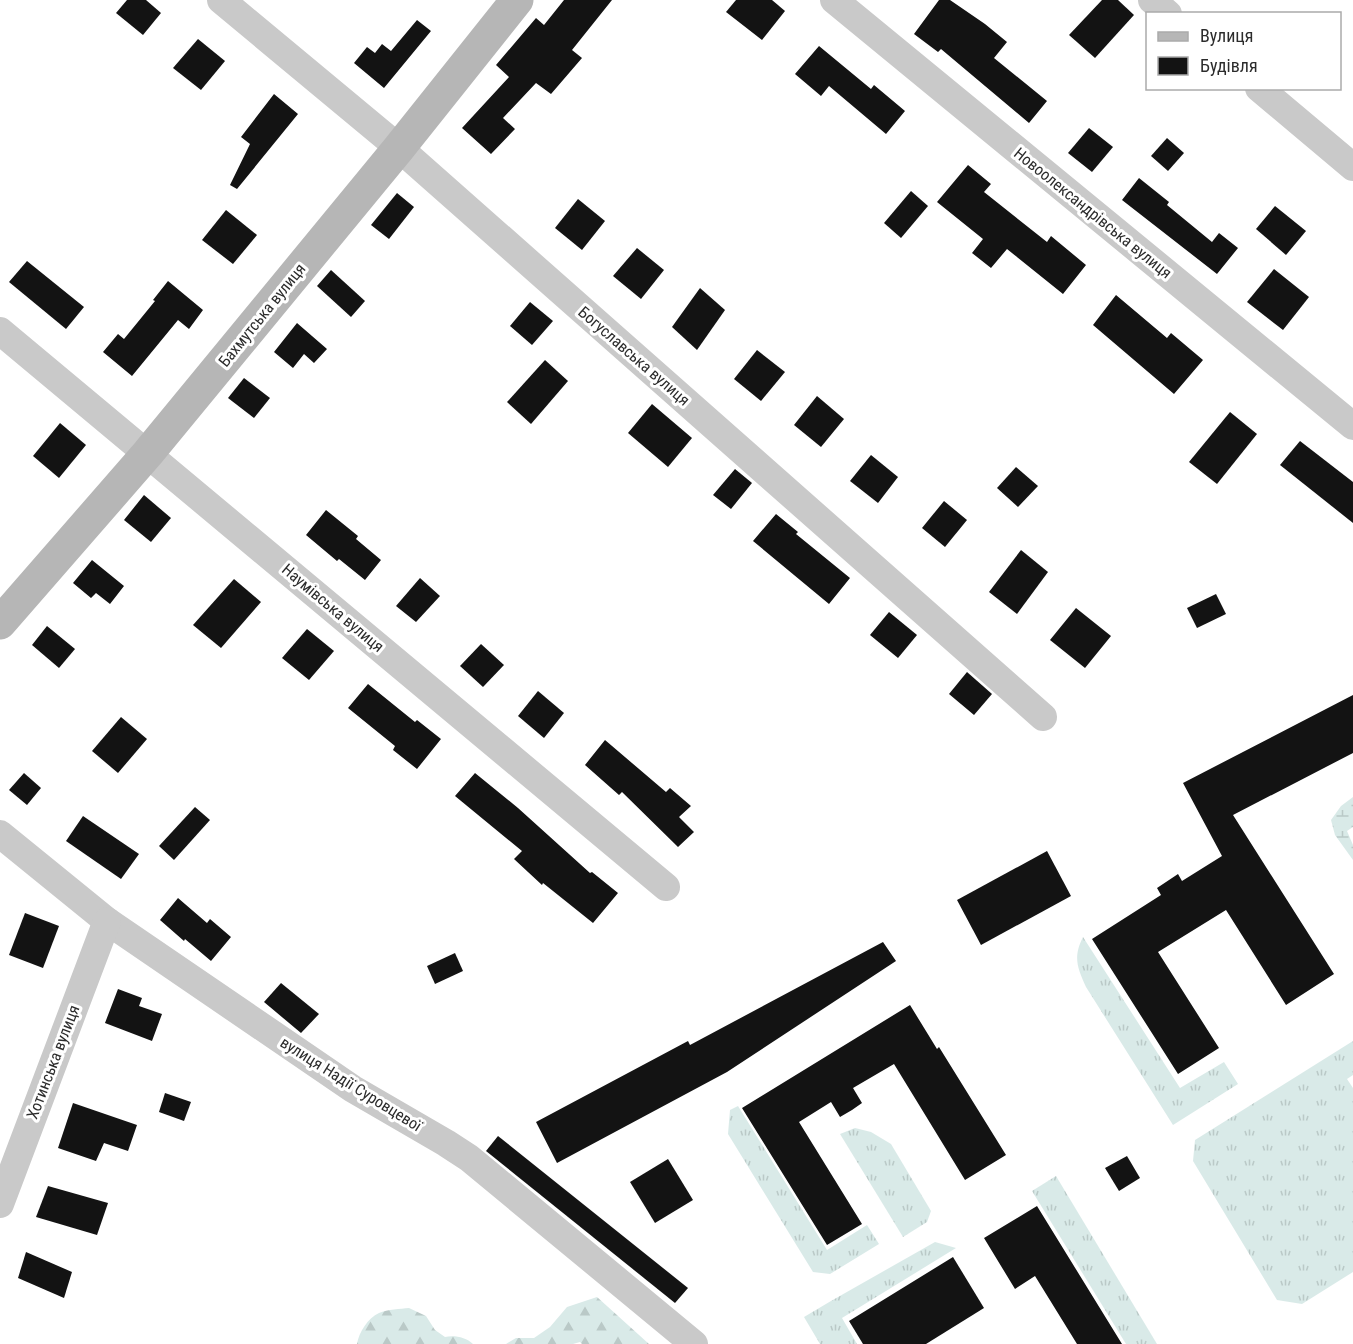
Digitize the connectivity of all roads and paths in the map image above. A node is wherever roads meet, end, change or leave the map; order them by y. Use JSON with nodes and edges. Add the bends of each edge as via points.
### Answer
{"nodes":[{"id":1,"x":221,"y":0,"type":"edge"},
{"id":2,"x":517,"y":0,"type":"edge"},
{"id":3,"x":834,"y":0,"type":"edge"},
{"id":4,"x":1152,"y":0,"type":"edge"},
{"id":5,"x":1166,"y":12,"type":"edge"},
{"id":6,"x":1261,"y":90,"type":"edge"},
{"id":7,"x":399,"y":148,"type":"junction"},
{"id":8,"x":1353,"y":167,"type":"edge"},
{"id":9,"x":0,"y":331,"type":"edge"},
{"id":10,"x":1353,"y":426,"type":"edge"},
{"id":11,"x":148,"y":453,"type":"junction"},
{"id":12,"x":0,"y":623,"type":"edge"},
{"id":13,"x":1043,"y":717,"type":"dead end"},
{"id":14,"x":0,"y":834,"type":"edge"},
{"id":15,"x":666,"y":887,"type":"dead end"},
{"id":16,"x":107,"y":921,"type":"junction"},
{"id":17,"x":0,"y":1204,"type":"edge"},
{"id":18,"x":694,"y":1344,"type":"edge"}],
"edges":[{"from":1,"to":7,"type":"street","name":"Богуславська вулиця"},
{"from":2,"to":7,"type":"street","name":"Бахмутська вулиця"},
{"from":3,"to":10,"type":"street","name":"Новоолександрівська вулиця"},
{"from":4,"to":5,"type":"street"},
{"from":6,"to":8,"type":"street"},
{"from":7,"to":11,"type":"street","name":"Бахмутська вулиця"},
{"from":7,"to":13,"type":"street","name":"Богуславська вулиця"},
{"from":9,"to":11,"type":"street","name":"Наумівська вулиця"},
{"from":11,"to":12,"type":"street","name":"Бахмутська вулиця"},
{"from":11,"to":15,"type":"street","name":"Наумівська вулиця"},
{"from":14,"to":16,"type":"street","name":"вулиця Надії Суровцевої"},
{"from":16,"to":17,"type":"street","name":"Хотинська вулиця"},
{"from":16,"to":18,"type":"street","name":"вулиця Надії Суровцевої","via":[[353,1089],[469,1158]]}]}
